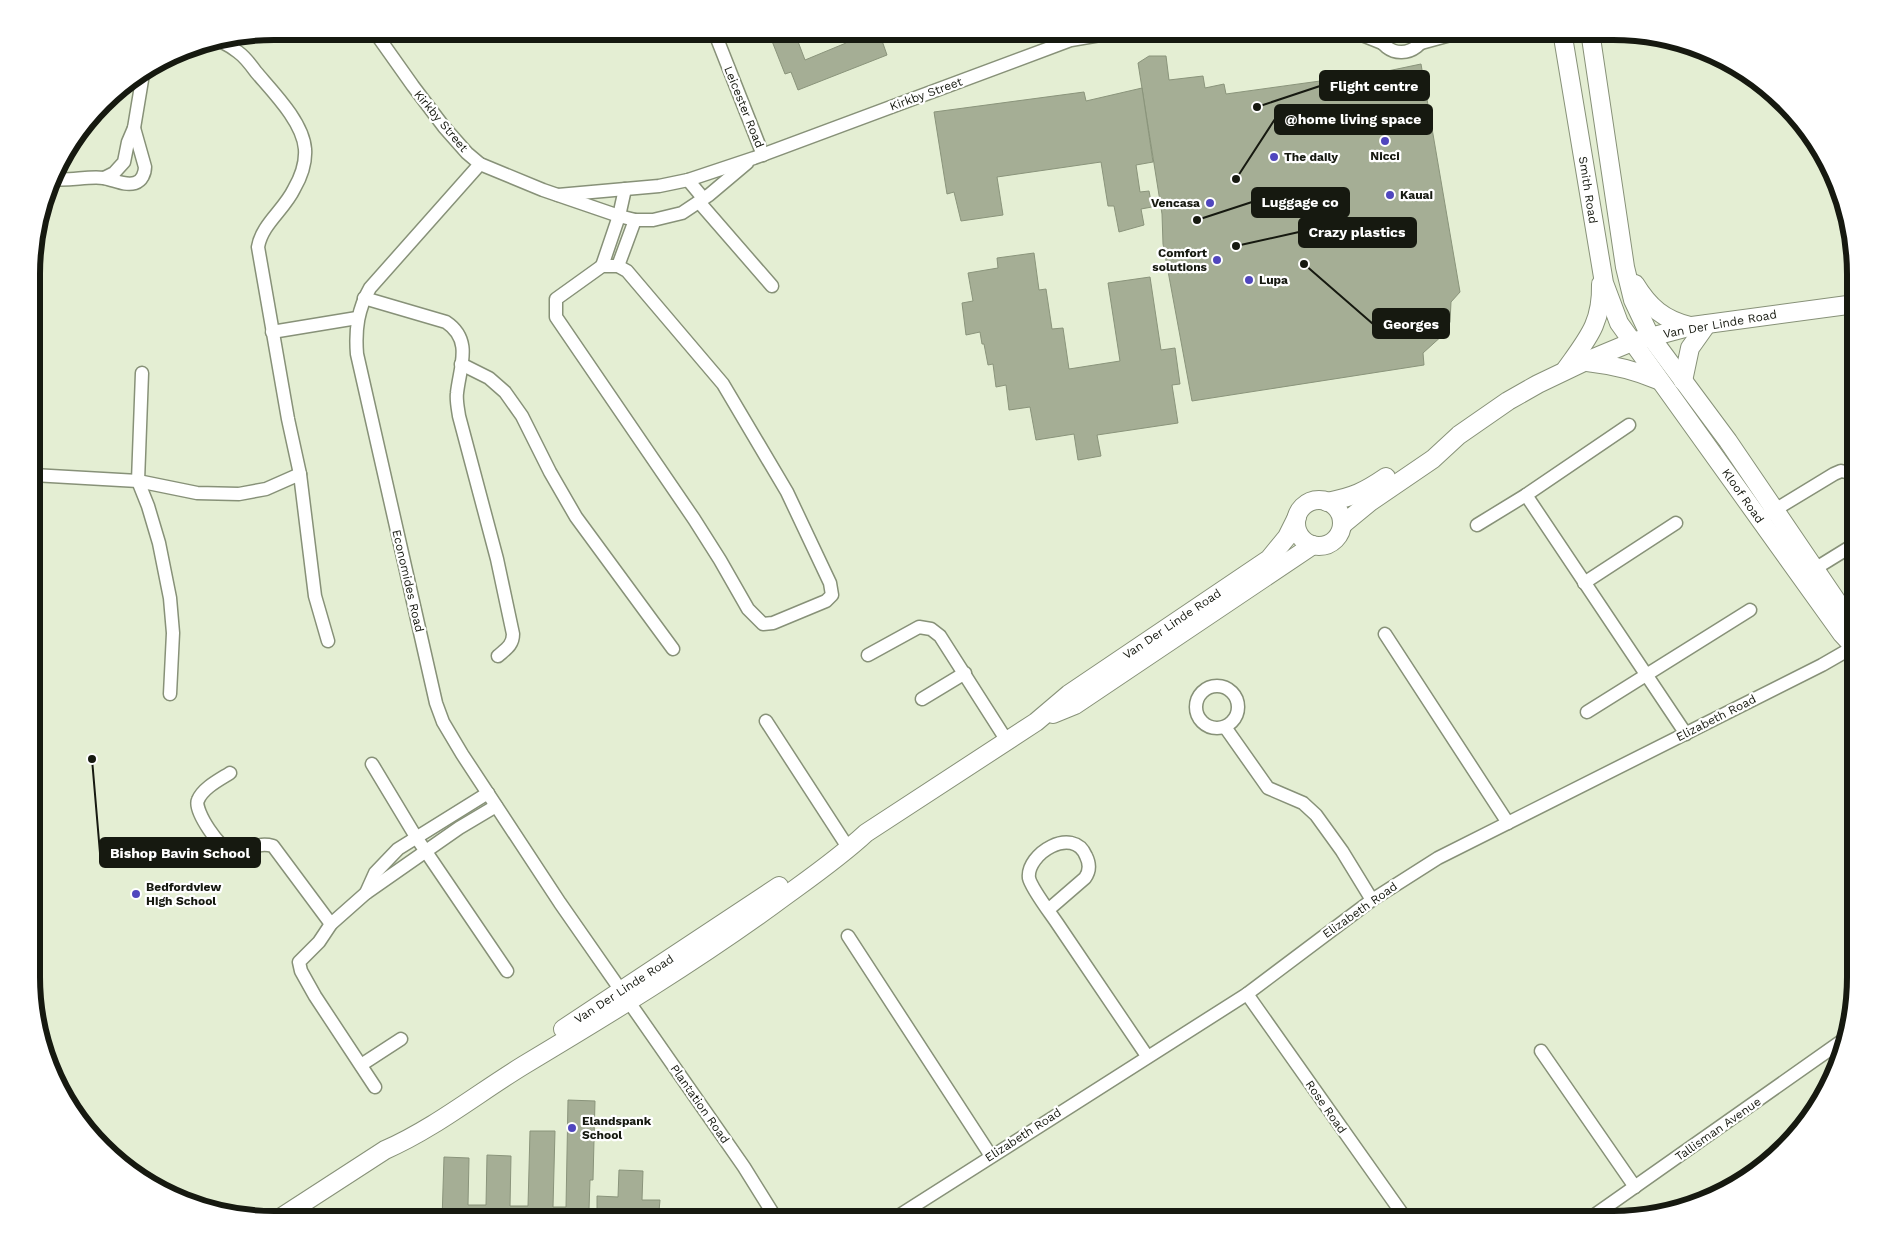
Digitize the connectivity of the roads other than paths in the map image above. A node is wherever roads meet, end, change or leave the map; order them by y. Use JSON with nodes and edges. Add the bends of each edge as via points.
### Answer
{"nodes":[{"id":1,"x":380,"y":40,"type":"edge"},
{"id":2,"x":717,"y":40,"type":"edge"},
{"id":3,"x":1071,"y":40,"type":"edge"},
{"id":4,"x":1382,"y":40,"type":"edge"},
{"id":5,"x":1422,"y":40,"type":"edge"},
{"id":6,"x":1432,"y":40,"type":"edge"},
{"id":7,"x":1563,"y":40,"type":"edge"},
{"id":8,"x":1591,"y":40,"type":"edge"},
{"id":9,"x":1421,"y":43,"type":"junction"},
{"id":10,"x":227,"y":45,"type":"edge"},
{"id":11,"x":142,"y":81,"type":"edge"},
{"id":12,"x":134,"y":128,"type":"junction"},
{"id":13,"x":758,"y":156,"type":"junction"},
{"id":14,"x":480,"y":164,"type":"junction"},
{"id":15,"x":104,"y":178,"type":"junction"},
{"id":16,"x":61,"y":179,"type":"edge"},
{"id":17,"x":688,"y":180,"type":"junction"},
{"id":18,"x":625,"y":188,"type":"junction"},
{"id":19,"x":558,"y":195,"type":"junction"},
{"id":20,"x":701,"y":200,"type":"junction"},
{"id":21,"x":619,"y":216,"type":"junction"},
{"id":22,"x":635,"y":220,"type":"junction"},
{"id":23,"x":1598,"y":250,"type":"junction"},
{"id":24,"x":602,"y":266,"type":"junction"},
{"id":25,"x":618,"y":266,"type":"junction"},
{"id":26,"x":1625,"y":267,"type":"junction"},
{"id":27,"x":772,"y":286,"type":"dead end"},
{"id":28,"x":364,"y":298,"type":"junction"},
{"id":29,"x":1847,"y":305,"type":"edge"},
{"id":30,"x":357,"y":318,"type":"junction"},
{"id":31,"x":1699,"y":325,"type":"junction"},
{"id":32,"x":272,"y":332,"type":"junction"},
{"id":33,"x":1650,"y":336,"type":"junction"},
{"id":34,"x":1632,"y":342,"type":"junction"},
{"id":35,"x":1584,"y":362,"type":"junction"},
{"id":36,"x":462,"y":364,"type":"junction"},
{"id":37,"x":1565,"y":371,"type":"junction"},
{"id":38,"x":142,"y":373,"type":"dead end"},
{"id":39,"x":1683,"y":380,"type":"junction"},
{"id":40,"x":1661,"y":381,"type":"junction"},
{"id":41,"x":1629,"y":425,"type":"dead end"},
{"id":42,"x":1459,"y":435,"type":"junction"},
{"id":43,"x":1847,"y":472,"type":"edge"},
{"id":44,"x":300,"y":474,"type":"junction"},
{"id":45,"x":40,"y":475,"type":"edge"},
{"id":46,"x":138,"y":481,"type":"junction"},
{"id":47,"x":1526,"y":495,"type":"junction"},
{"id":48,"x":1327,"y":502,"type":"junction"},
{"id":49,"x":1776,"y":509,"type":"junction"},
{"id":50,"x":1297,"y":517,"type":"junction"},
{"id":51,"x":1760,"y":520,"type":"junction"},
{"id":52,"x":1676,"y":524,"type":"dead end"},
{"id":53,"x":1342,"y":525,"type":"junction"},
{"id":54,"x":1477,"y":525,"type":"dead end"},
{"id":55,"x":1313,"y":545,"type":"junction"},
{"id":56,"x":1847,"y":549,"type":"edge"},
{"id":57,"x":1808,"y":573,"type":"junction"},
{"id":58,"x":1584,"y":583,"type":"junction"},
{"id":59,"x":1750,"y":610,"type":"dead end"},
{"id":60,"x":1847,"y":619,"type":"edge"},
{"id":61,"x":1385,"y":634,"type":"dead end"},
{"id":62,"x":1847,"y":634,"type":"edge"},
{"id":63,"x":328,"y":641,"type":"dead end"},
{"id":64,"x":673,"y":649,"type":"dead end"},
{"id":65,"x":1847,"y":651,"type":"edge"},
{"id":66,"x":868,"y":655,"type":"dead end"},
{"id":67,"x":498,"y":656,"type":"dead end"},
{"id":68,"x":965,"y":673,"type":"junction"},
{"id":69,"x":1646,"y":674,"type":"junction"},
{"id":70,"x":170,"y":694,"type":"dead end"},
{"id":71,"x":922,"y":699,"type":"dead end"},
{"id":72,"x":1587,"y":712,"type":"dead end"},
{"id":73,"x":766,"y":721,"type":"dead end"},
{"id":74,"x":1036,"y":722,"type":"junction"},
{"id":75,"x":1225,"y":727,"type":"dead end"},
{"id":76,"x":1686,"y":734,"type":"junction"},
{"id":77,"x":1007,"y":741,"type":"junction"},
{"id":78,"x":372,"y":764,"type":"dead end"},
{"id":79,"x":230,"y":773,"type":"dead end"},
{"id":80,"x":488,"y":793,"type":"junction"},
{"id":81,"x":496,"y":806,"type":"junction"},
{"id":82,"x":1508,"y":823,"type":"junction"},
{"id":83,"x":416,"y":837,"type":"junction"},
{"id":84,"x":846,"y":846,"type":"junction"},
{"id":85,"x":425,"y":851,"type":"junction"},
{"id":86,"x":366,"y":893,"type":"junction"},
{"id":87,"x":1372,"y":900,"type":"junction"},
{"id":88,"x":1048,"y":910,"type":"junction"},
{"id":89,"x":331,"y":924,"type":"junction"},
{"id":90,"x":848,"y":936,"type":"dead end"},
{"id":91,"x":507,"y":971,"type":"dead end"},
{"id":92,"x":1246,"y":994,"type":"junction"},
{"id":93,"x":625,"y":997,"type":"junction"},
{"id":94,"x":401,"y":1039,"type":"dead end"},
{"id":95,"x":1837,"y":1044,"type":"edge"},
{"id":96,"x":1541,"y":1051,"type":"dead end"},
{"id":97,"x":1147,"y":1056,"type":"junction"},
{"id":98,"x":361,"y":1065,"type":"junction"},
{"id":99,"x":375,"y":1087,"type":"dead end"},
{"id":100,"x":991,"y":1156,"type":"junction"},
{"id":101,"x":1635,"y":1187,"type":"junction"},
{"id":102,"x":291,"y":1211,"type":"edge"},
{"id":103,"x":771,"y":1211,"type":"edge"},
{"id":104,"x":906,"y":1211,"type":"edge"},
{"id":105,"x":1400,"y":1211,"type":"edge"},
{"id":106,"x":1600,"y":1211,"type":"edge"}],
"edges":[{"from":1,"to":14,"type":"street","name":"Kirkby Street","via":[[444,127]]},
{"from":2,"to":13,"type":"street","name":"Leicester Road"},
{"from":3,"to":13,"type":"street","name":"Kirkby Street"},
{"from":4,"to":9,"type":"street","via":[[1388,48],[1404,52]]},
{"from":5,"to":9,"type":"street"},
{"from":6,"to":9,"type":"street"},
{"from":7,"to":23,"type":"main road","name":"Smith Road"},
{"from":8,"to":26,"type":"main road","name":"Smith Road"},
{"from":10,"to":32,"type":"street","via":[[240,53],[273,91],[294,120],[304,148],[303,168],[294,191],[259,241]]},
{"from":11,"to":12,"type":"street"},
{"from":12,"to":15,"type":"street","via":[[124,162]]},
{"from":12,"to":15,"type":"street","via":[[145,173],[135,183]]},
{"from":13,"to":17,"type":"street","name":"Kirkby Street"},
{"from":13,"to":20,"type":"street","name":"Kirkby Street"},
{"from":14,"to":19,"type":"street","name":"Kirkby Street"},
{"from":14,"to":28,"type":"street","name":"Economides Road","via":[[378,277]]},
{"from":15,"to":16,"type":"street"},
{"from":17,"to":18,"type":"street","name":"Kirkby Street"},
{"from":17,"to":20,"type":"street"},
{"from":18,"to":19,"type":"street","name":"Kirkby Street"},
{"from":18,"to":21,"type":"street"},
{"from":19,"to":21,"type":"street","name":"Kirkby Street"},
{"from":20,"to":22,"type":"street","name":"Kirkby Street","via":[[671,217]]},
{"from":20,"to":27,"type":"street"},
{"from":21,"to":22,"type":"street","name":"Kirkby Street"},
{"from":21,"to":24,"type":"street"},
{"from":22,"to":25,"type":"street"},
{"from":23,"to":34,"type":"main road","name":"Smith Road","via":[[1604,283],[1619,323]]},
{"from":23,"to":37,"type":"main road","via":[[1600,314],[1595,327]]},
{"from":24,"to":25,"type":"street"},
{"from":24,"to":25,"type":"street","via":[[556,299],[556,316],[699,527],[748,609],[763,624],[773,623],[826,601],[832,595],[830,582],[787,492],[723,384],[627,272]]},
{"from":26,"to":31,"type":"main road","via":[[1653,309],[1668,319]]},
{"from":26,"to":33,"type":"main road","name":"Smith Road","via":[[1633,300]]},
{"from":28,"to":30,"type":"street","name":"Economides Road"},
{"from":28,"to":36,"type":"street","via":[[446,322],[455,328],[463,345]]},
{"from":29,"to":31,"type":"main road","name":"Van Der Linde Road"},
{"from":30,"to":32,"type":"street"},
{"from":30,"to":80,"type":"street","name":"Economides Road","via":[[357,354],[436,703],[442,722]]},
{"from":31,"to":33,"type":"main road","name":"Van Der Linde Road"},
{"from":31,"to":39,"type":"main road"},
{"from":32,"to":44,"type":"street"},
{"from":33,"to":34,"type":"main road","name":"Van Der Linde Road"},
{"from":33,"to":39,"type":"main road","name":"Kloof Road"},
{"from":34,"to":35,"type":"main road","name":"Van Der Linde Road"},
{"from":34,"to":40,"type":"main road","name":"Kloof Road"},
{"from":35,"to":37,"type":"main road","name":"Van Der Linde Road"},
{"from":35,"to":40,"type":"main road","via":[[1614,365]]},
{"from":36,"to":64,"type":"street","via":[[489,378],[505,392],[522,416],[576,517]]},
{"from":36,"to":67,"type":"street","via":[[457,396],[459,416],[497,559],[513,634],[509,647]]},
{"from":37,"to":42,"type":"main road","name":"Van Der Linde Road","via":[[1508,401]]},
{"from":38,"to":46,"type":"street"},
{"from":39,"to":49,"type":"main road","name":"Kloof Road"},
{"from":40,"to":51,"type":"main road","name":"Kloof Road"},
{"from":41,"to":47,"type":"street"},
{"from":42,"to":48,"type":"main road","name":"Van Der Linde Road","via":[[1426,449],[1357,494]]},
{"from":42,"to":53,"type":"main road","name":"Van Der Linde Road","via":[[1433,459]]},
{"from":43,"to":49,"type":"street","via":[[1834,474]]},
{"from":44,"to":46,"type":"street","via":[[266,489],[239,494],[197,493]]},
{"from":44,"to":63,"type":"street","via":[[315,596]]},
{"from":45,"to":46,"type":"street"},
{"from":46,"to":70,"type":"street","via":[[159,542],[170,598],[173,633]]},
{"from":47,"to":54,"type":"street"},
{"from":47,"to":58,"type":"street"},
{"from":48,"to":50,"type":"main road","via":[[1318,500],[1306,504]]},
{"from":48,"to":53,"type":"main road","via":[[1338,511]]},
{"from":49,"to":51,"type":"street"},
{"from":49,"to":57,"type":"main road","name":"Kloof Road"},
{"from":50,"to":55,"type":"main road","via":[[1301,537]]},
{"from":50,"to":74,"type":"main road","name":"Van Der Linde Road","via":[[1287,537],[1269,559],[1068,694]]},
{"from":51,"to":57,"type":"main road","name":"Kloof Road"},
{"from":52,"to":58,"type":"street"},
{"from":53,"to":55,"type":"main road","via":[[1332,542]]},
{"from":55,"to":74,"type":"main road","name":"Van Der Linde Road","via":[[1075,705]]},
{"from":56,"to":57,"type":"street"},
{"from":57,"to":60,"type":"main road","name":"Kloof Road"},
{"from":57,"to":62,"type":"main road","name":"Kloof Road"},
{"from":58,"to":69,"type":"street"},
{"from":59,"to":69,"type":"street"},
{"from":61,"to":82,"type":"street"},
{"from":65,"to":76,"type":"street","name":"Elizabeth Road"},
{"from":66,"to":68,"type":"street","via":[[919,627],[931,629],[940,636]]},
{"from":68,"to":71,"type":"street"},
{"from":68,"to":77,"type":"street"},
{"from":69,"to":72,"type":"street"},
{"from":69,"to":76,"type":"street"},
{"from":73,"to":84,"type":"street"},
{"from":74,"to":77,"type":"main road","name":"Van Der Linde Road"},
{"from":75,"to":87,"type":"street","via":[[1268,788],[1303,803],[1316,815]]},
{"from":76,"to":82,"type":"street","name":"Elizabeth Road"},
{"from":77,"to":84,"type":"main road","name":"Van Der Linde Road"},
{"from":78,"to":83,"type":"street"},
{"from":79,"to":89,"type":"street","via":[[210,786],[196,802],[206,824],[229,852],[262,844],[273,846]]},
{"from":80,"to":81,"type":"street","name":"Economides Road"},
{"from":80,"to":83,"type":"street"},
{"from":81,"to":85,"type":"street"},
{"from":81,"to":93,"type":"street","name":"Economides Road"},
{"from":82,"to":87,"type":"street","name":"Elizabeth Road","via":[[1438,858]]},
{"from":83,"to":85,"type":"street"},
{"from":83,"to":86,"type":"street","via":[[382,865]]},
{"from":84,"to":93,"type":"main road","name":"Van Der Linde Road","via":[[811,866]]},
{"from":85,"to":86,"type":"street"},
{"from":85,"to":91,"type":"street"},
{"from":86,"to":89,"type":"street"},
{"from":87,"to":92,"type":"street","name":"Elizabeth Road"},
{"from":88,"to":88,"type":"street","via":[[1030,881],[1029,870],[1040,854],[1056,845],[1073,842],[1084,852],[1089,872]]},
{"from":88,"to":97,"type":"street"},
{"from":89,"to":98,"type":"street","via":[[299,962],[315,996]]},
{"from":90,"to":100,"type":"street"},
{"from":92,"to":97,"type":"street","name":"Elizabeth Road"},
{"from":92,"to":105,"type":"street","name":"Rose Road"},
{"from":93,"to":102,"type":"main road","name":"Van Der Linde Road","via":[[433,1112],[399,1135],[385,1150]]},
{"from":93,"to":103,"type":"street","name":"Plantation Road"},
{"from":94,"to":98,"type":"street"},
{"from":95,"to":101,"type":"street","name":"Tallisman Avenue"},
{"from":96,"to":101,"type":"street"},
{"from":97,"to":100,"type":"street","name":"Elizabeth Road"},
{"from":98,"to":99,"type":"street"},
{"from":100,"to":104,"type":"street","name":"Elizabeth Road"},
{"from":101,"to":106,"type":"street","name":"Tallisman Avenue"}]}
